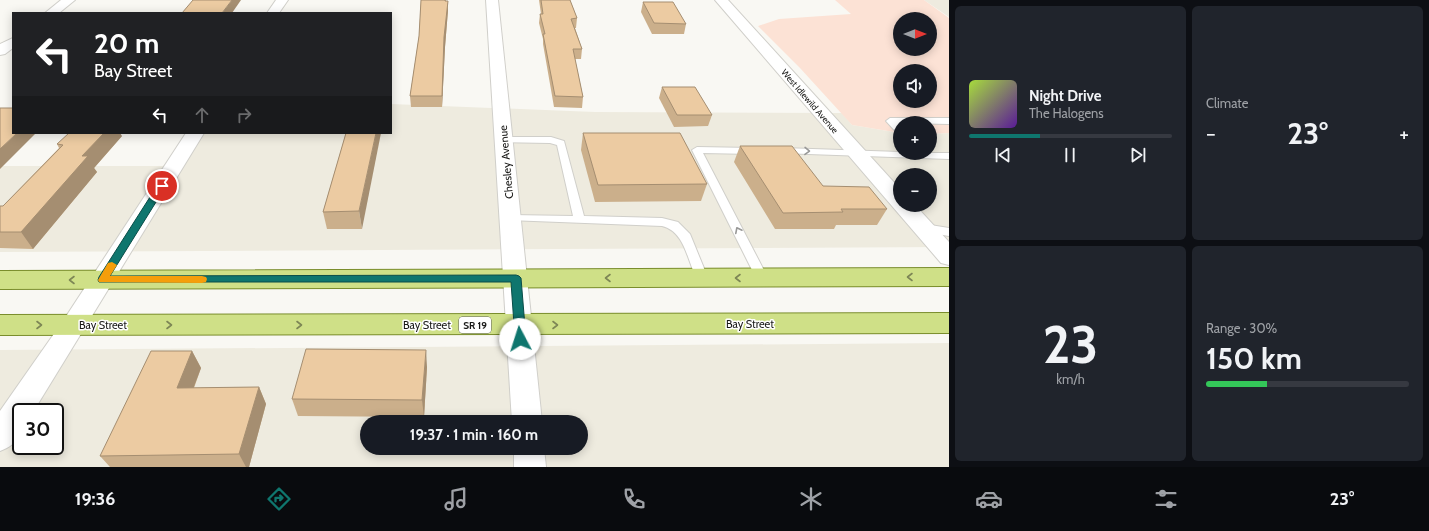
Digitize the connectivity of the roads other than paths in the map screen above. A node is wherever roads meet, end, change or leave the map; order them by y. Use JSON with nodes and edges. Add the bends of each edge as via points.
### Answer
{"nodes":[{"id":1,"x":69,"y":0,"type":"edge"},
{"id":2,"x":282,"y":0,"type":"edge"},
{"id":3,"x":492,"y":0,"type":"edge"},
{"id":4,"x":721,"y":0,"type":"edge"},
{"id":5,"x":52,"y":12,"type":"edge"},
{"id":6,"x":274,"y":12,"type":"edge"},
{"id":7,"x":12,"y":43,"type":"edge"},
{"id":8,"x":0,"y":51,"type":"edge"},
{"id":9,"x":937,"y":121,"type":"edge"},
{"id":10,"x":949,"y":121,"type":"edge"},
{"id":11,"x":194,"y":134,"type":"edge"},
{"id":12,"x":504,"y":140,"type":"junction"},
{"id":13,"x":760,"y":151,"type":"edge"},
{"id":14,"x":776,"y":151,"type":"edge"},
{"id":15,"x":855,"y":152,"type":"junction"},
{"id":16,"x":893,"y":154,"type":"edge"},
{"id":17,"x":937,"y":156,"type":"edge"},
{"id":18,"x":949,"y":156,"type":"edge"},
{"id":19,"x":893,"y":194,"type":"edge"},
{"id":20,"x":909,"y":212,"type":"edge"},
{"id":21,"x":510,"y":218,"type":"junction"},
{"id":22,"x":579,"y":220,"type":"junction"},
{"id":23,"x":924,"y":228,"type":"junction"},
{"id":24,"x":949,"y":232,"type":"edge"},
{"id":25,"x":949,"y":257,"type":"edge"},
{"id":26,"x":949,"y":277,"type":"edge"},
{"id":27,"x":516,"y":278,"type":"junction"},
{"id":28,"x":702,"y":278,"type":"junction"},
{"id":29,"x":762,"y":278,"type":"junction"},
{"id":30,"x":0,"y":280,"type":"edge"},
{"id":31,"x":103,"y":280,"type":"junction"},
{"id":32,"x":949,"y":323,"type":"edge"},
{"id":33,"x":0,"y":325,"type":"edge"},
{"id":34,"x":74,"y":325,"type":"junction"},
{"id":35,"x":519,"y":325,"type":"junction"},
{"id":36,"x":526,"y":415,"type":"edge"},
{"id":37,"x":0,"y":437,"type":"edge"},
{"id":38,"x":529,"y":455,"type":"edge"},
{"id":39,"x":530,"y":467,"type":"edge"}],
"edges":[{"from":1,"to":5,"type":"street"},
{"from":2,"to":6,"type":"street"},
{"from":3,"to":12,"type":"street","name":"Chesley Avenue"},
{"from":4,"to":15,"type":"street","name":"West Idlewild Avenue"},
{"from":7,"to":8,"type":"street"},
{"from":9,"to":10,"type":"lane"},
{"from":11,"to":31,"type":"street"},
{"from":12,"to":21,"type":"street","name":"Chesley Avenue"},
{"from":12,"to":22,"type":"lane","via":[[551,140],[560,143]]},
{"from":29,"to":13,"type":"lane","one_way":true,"via":[[697,150]]},
{"from":14,"to":15,"type":"lane","one_way":true},
{"from":15,"to":16,"type":"lane"},
{"from":15,"to":19,"type":"street","name":"West Idlewild Avenue"},
{"from":17,"to":18,"type":"lane"},
{"from":20,"to":23,"type":"street"},
{"from":21,"to":22,"type":"lane"},
{"from":21,"to":27,"type":"street","name":"Chesley Avenue"},
{"from":22,"to":28,"type":"lane","via":[[662,222],[674,225],[684,234]]},
{"from":23,"to":24,"type":"lane"},
{"from":23,"to":25,"type":"street"},
{"from":26,"to":29,"type":"main road","one_way":true},
{"from":28,"to":27,"type":"main road","one_way":true},
{"from":27,"to":31,"type":"main road"},
{"from":27,"to":35,"type":"street","name":"Chesley Avenue"},
{"from":29,"to":28,"type":"main road","one_way":true},
{"from":31,"to":30,"type":"main road","one_way":true},
{"from":31,"to":34,"type":"street"},
{"from":35,"to":32,"type":"main road","name":"Bay Street","number":"SR 19","one_way":true},
{"from":33,"to":34,"type":"main road","name":"Bay Street","number":"SR 19","one_way":true},
{"from":34,"to":35,"type":"main road","name":"Bay Street","number":"SR 19","one_way":true},
{"from":34,"to":37,"type":"street"},
{"from":35,"to":36,"type":"street","name":"Chesley Avenue"},
{"from":38,"to":39,"type":"street"}]}
